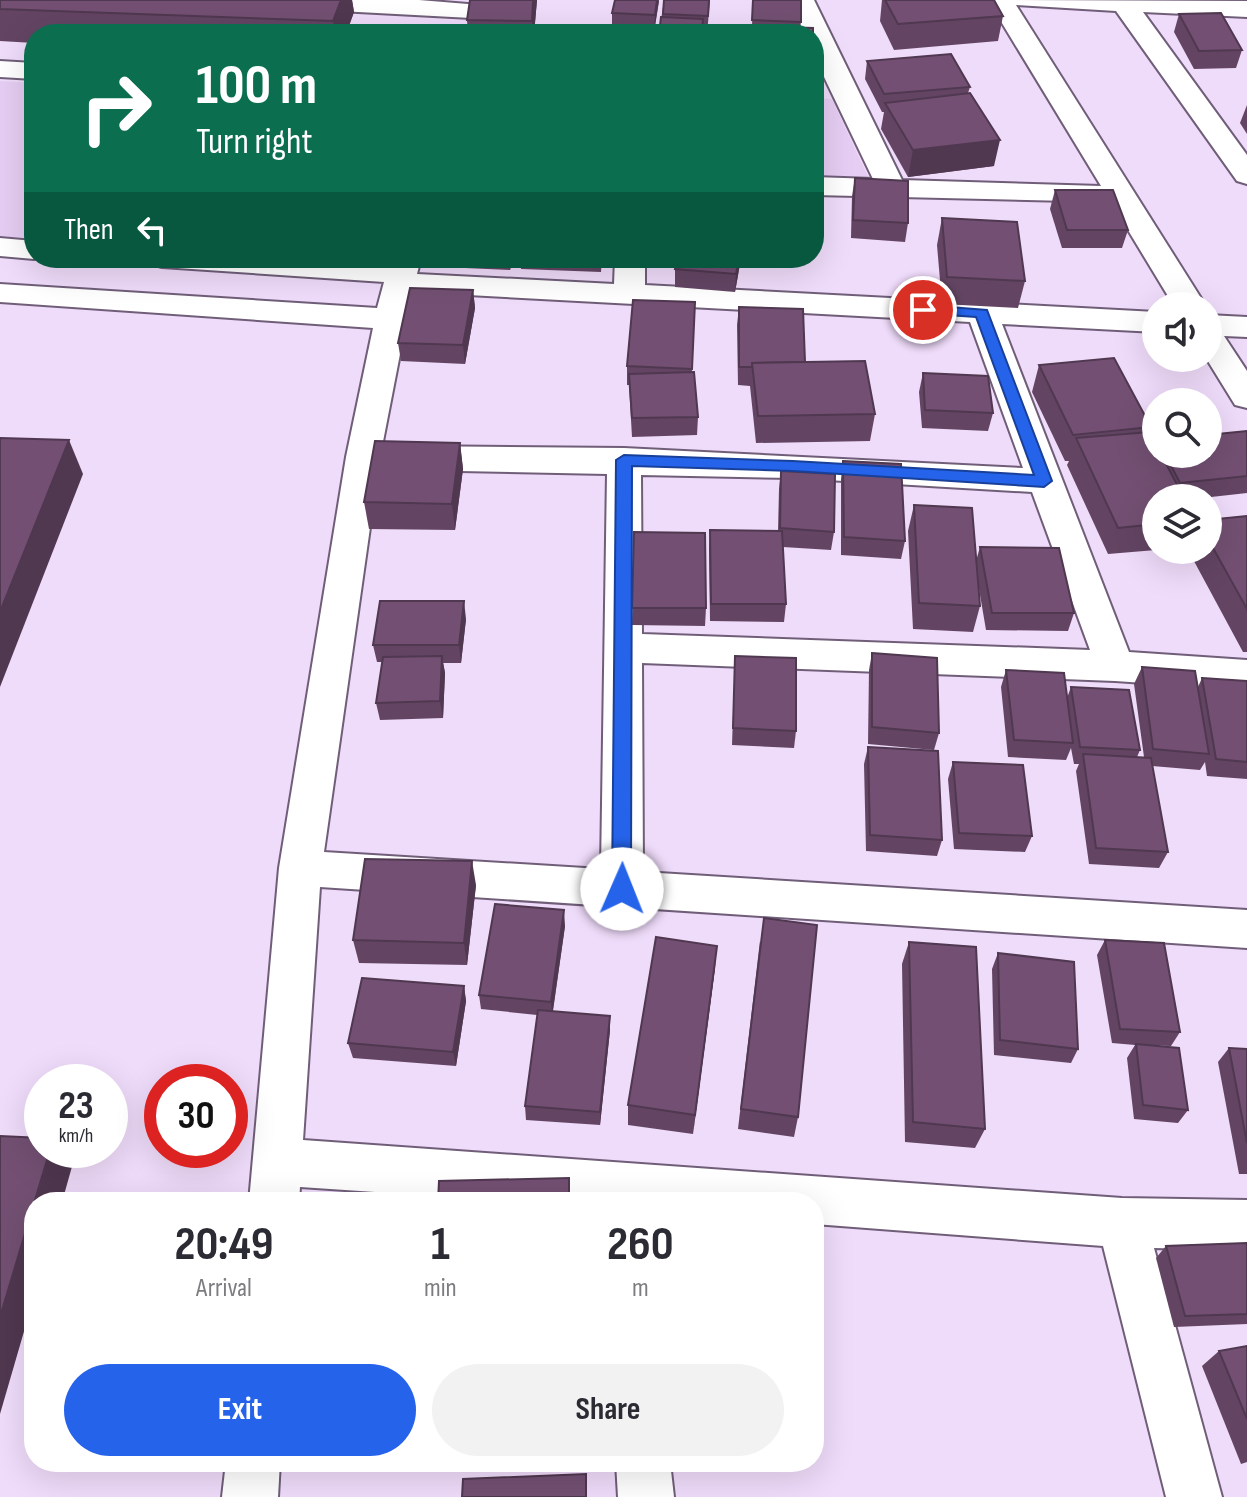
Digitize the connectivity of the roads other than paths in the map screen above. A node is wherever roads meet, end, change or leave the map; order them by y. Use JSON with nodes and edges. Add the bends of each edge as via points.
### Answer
{"nodes":[{"id":1,"x":264,"y":0,"type":"edge"},
{"id":2,"x":802,"y":0,"type":"edge"},
{"id":3,"x":1000,"y":0,"type":"edge"},
{"id":4,"x":1024,"y":0,"type":"edge"},
{"id":5,"x":1122,"y":2,"type":"edge"},
{"id":6,"x":1247,"y":9,"type":"edge"},
{"id":7,"x":469,"y":15,"type":"edge"},
{"id":8,"x":813,"y":24,"type":"edge"},
{"id":9,"x":824,"y":49,"type":"edge"},
{"id":10,"x":0,"y":69,"type":"edge"},
{"id":11,"x":24,"y":70,"type":"edge"},
{"id":12,"x":824,"y":93,"type":"edge"},
{"id":13,"x":844,"y":94,"type":"junction"},
{"id":14,"x":1247,"y":175,"type":"edge"},
{"id":15,"x":824,"y":186,"type":"edge"},
{"id":16,"x":892,"y":189,"type":"junction"},
{"id":17,"x":1119,"y":196,"type":"junction"},
{"id":18,"x":0,"y":247,"type":"edge"},
{"id":19,"x":24,"y":249,"type":"edge"},
{"id":20,"x":257,"y":268,"type":"edge"},
{"id":21,"x":630,"y":268,"type":"edge"},
{"id":22,"x":399,"y":283,"type":"edge"},
{"id":23,"x":1181,"y":292,"type":"edge"},
{"id":24,"x":8,"y":294,"type":"edge"},
{"id":25,"x":629,"y":294,"type":"junction"},
{"id":26,"x":982,"y":313,"type":"junction"},
{"id":27,"x":1142,"y":321,"type":"edge"},
{"id":28,"x":0,"y":325,"type":"edge"},
{"id":29,"x":1222,"y":326,"type":"edge"},
{"id":30,"x":1247,"y":327,"type":"edge"},
{"id":31,"x":1222,"y":357,"type":"edge"},
{"id":32,"x":1247,"y":397,"type":"edge"},
{"id":33,"x":363,"y":457,"type":"junction"},
{"id":34,"x":624,"y":460,"type":"junction"},
{"id":35,"x":1044,"y":481,"type":"junction"},
{"id":36,"x":624,"y":648,"type":"junction"},
{"id":37,"x":1115,"y":666,"type":"junction"},
{"id":38,"x":1247,"y":675,"type":"edge"},
{"id":39,"x":300,"y":868,"type":"junction"},
{"id":40,"x":622,"y":889,"type":"junction"},
{"id":41,"x":1247,"y":929,"type":"edge"},
{"id":42,"x":275,"y":1182,"type":"edge"},
{"id":43,"x":594,"y":1192,"type":"edge"},
{"id":44,"x":824,"y":1205,"type":"edge"},
{"id":45,"x":1122,"y":1223,"type":"junction"},
{"id":46,"x":1247,"y":1225,"type":"edge"},
{"id":47,"x":252,"y":1472,"type":"edge"},
{"id":48,"x":644,"y":1472,"type":"edge"},
{"id":49,"x":250,"y":1497,"type":"edge"},
{"id":50,"x":646,"y":1497,"type":"edge"},
{"id":51,"x":1194,"y":1497,"type":"edge"}],
"edges":[{"from":1,"to":7,"type":"street"},
{"from":2,"to":8,"type":"street"},
{"from":3,"to":17,"type":"street"},
{"from":4,"to":5,"type":"street"},
{"from":5,"to":6,"type":"street"},
{"from":5,"to":14,"type":"street"},
{"from":9,"to":13,"type":"street"},
{"from":10,"to":11,"type":"street"},
{"from":12,"to":13,"type":"street"},
{"from":13,"to":16,"type":"street"},
{"from":15,"to":16,"type":"street"},
{"from":16,"to":17,"type":"street"},
{"from":17,"to":23,"type":"street"},
{"from":18,"to":19,"type":"street"},
{"from":20,"to":22,"type":"street"},
{"from":21,"to":25,"type":"street"},
{"from":22,"to":24,"type":"street"},
{"from":22,"to":25,"type":"street"},
{"from":22,"to":33,"type":"street"},
{"from":24,"to":28,"type":"street"},
{"from":25,"to":26,"type":"street"},
{"from":26,"to":27,"type":"street"},
{"from":26,"to":35,"type":"street"},
{"from":29,"to":30,"type":"street"},
{"from":31,"to":32,"type":"street"},
{"from":33,"to":34,"type":"street"},
{"from":33,"to":39,"type":"street"},
{"from":34,"to":35,"type":"street"},
{"from":34,"to":36,"type":"street"},
{"from":35,"to":37,"type":"street"},
{"from":36,"to":37,"type":"street"},
{"from":36,"to":40,"type":"street"},
{"from":37,"to":38,"type":"street"},
{"from":39,"to":40,"type":"street"},
{"from":39,"to":42,"type":"street"},
{"from":40,"to":41,"type":"street"},
{"from":42,"to":43,"type":"street"},
{"from":44,"to":45,"type":"street"},
{"from":45,"to":46,"type":"street"},
{"from":45,"to":51,"type":"street"},
{"from":47,"to":49,"type":"street"},
{"from":48,"to":50,"type":"street"}]}
